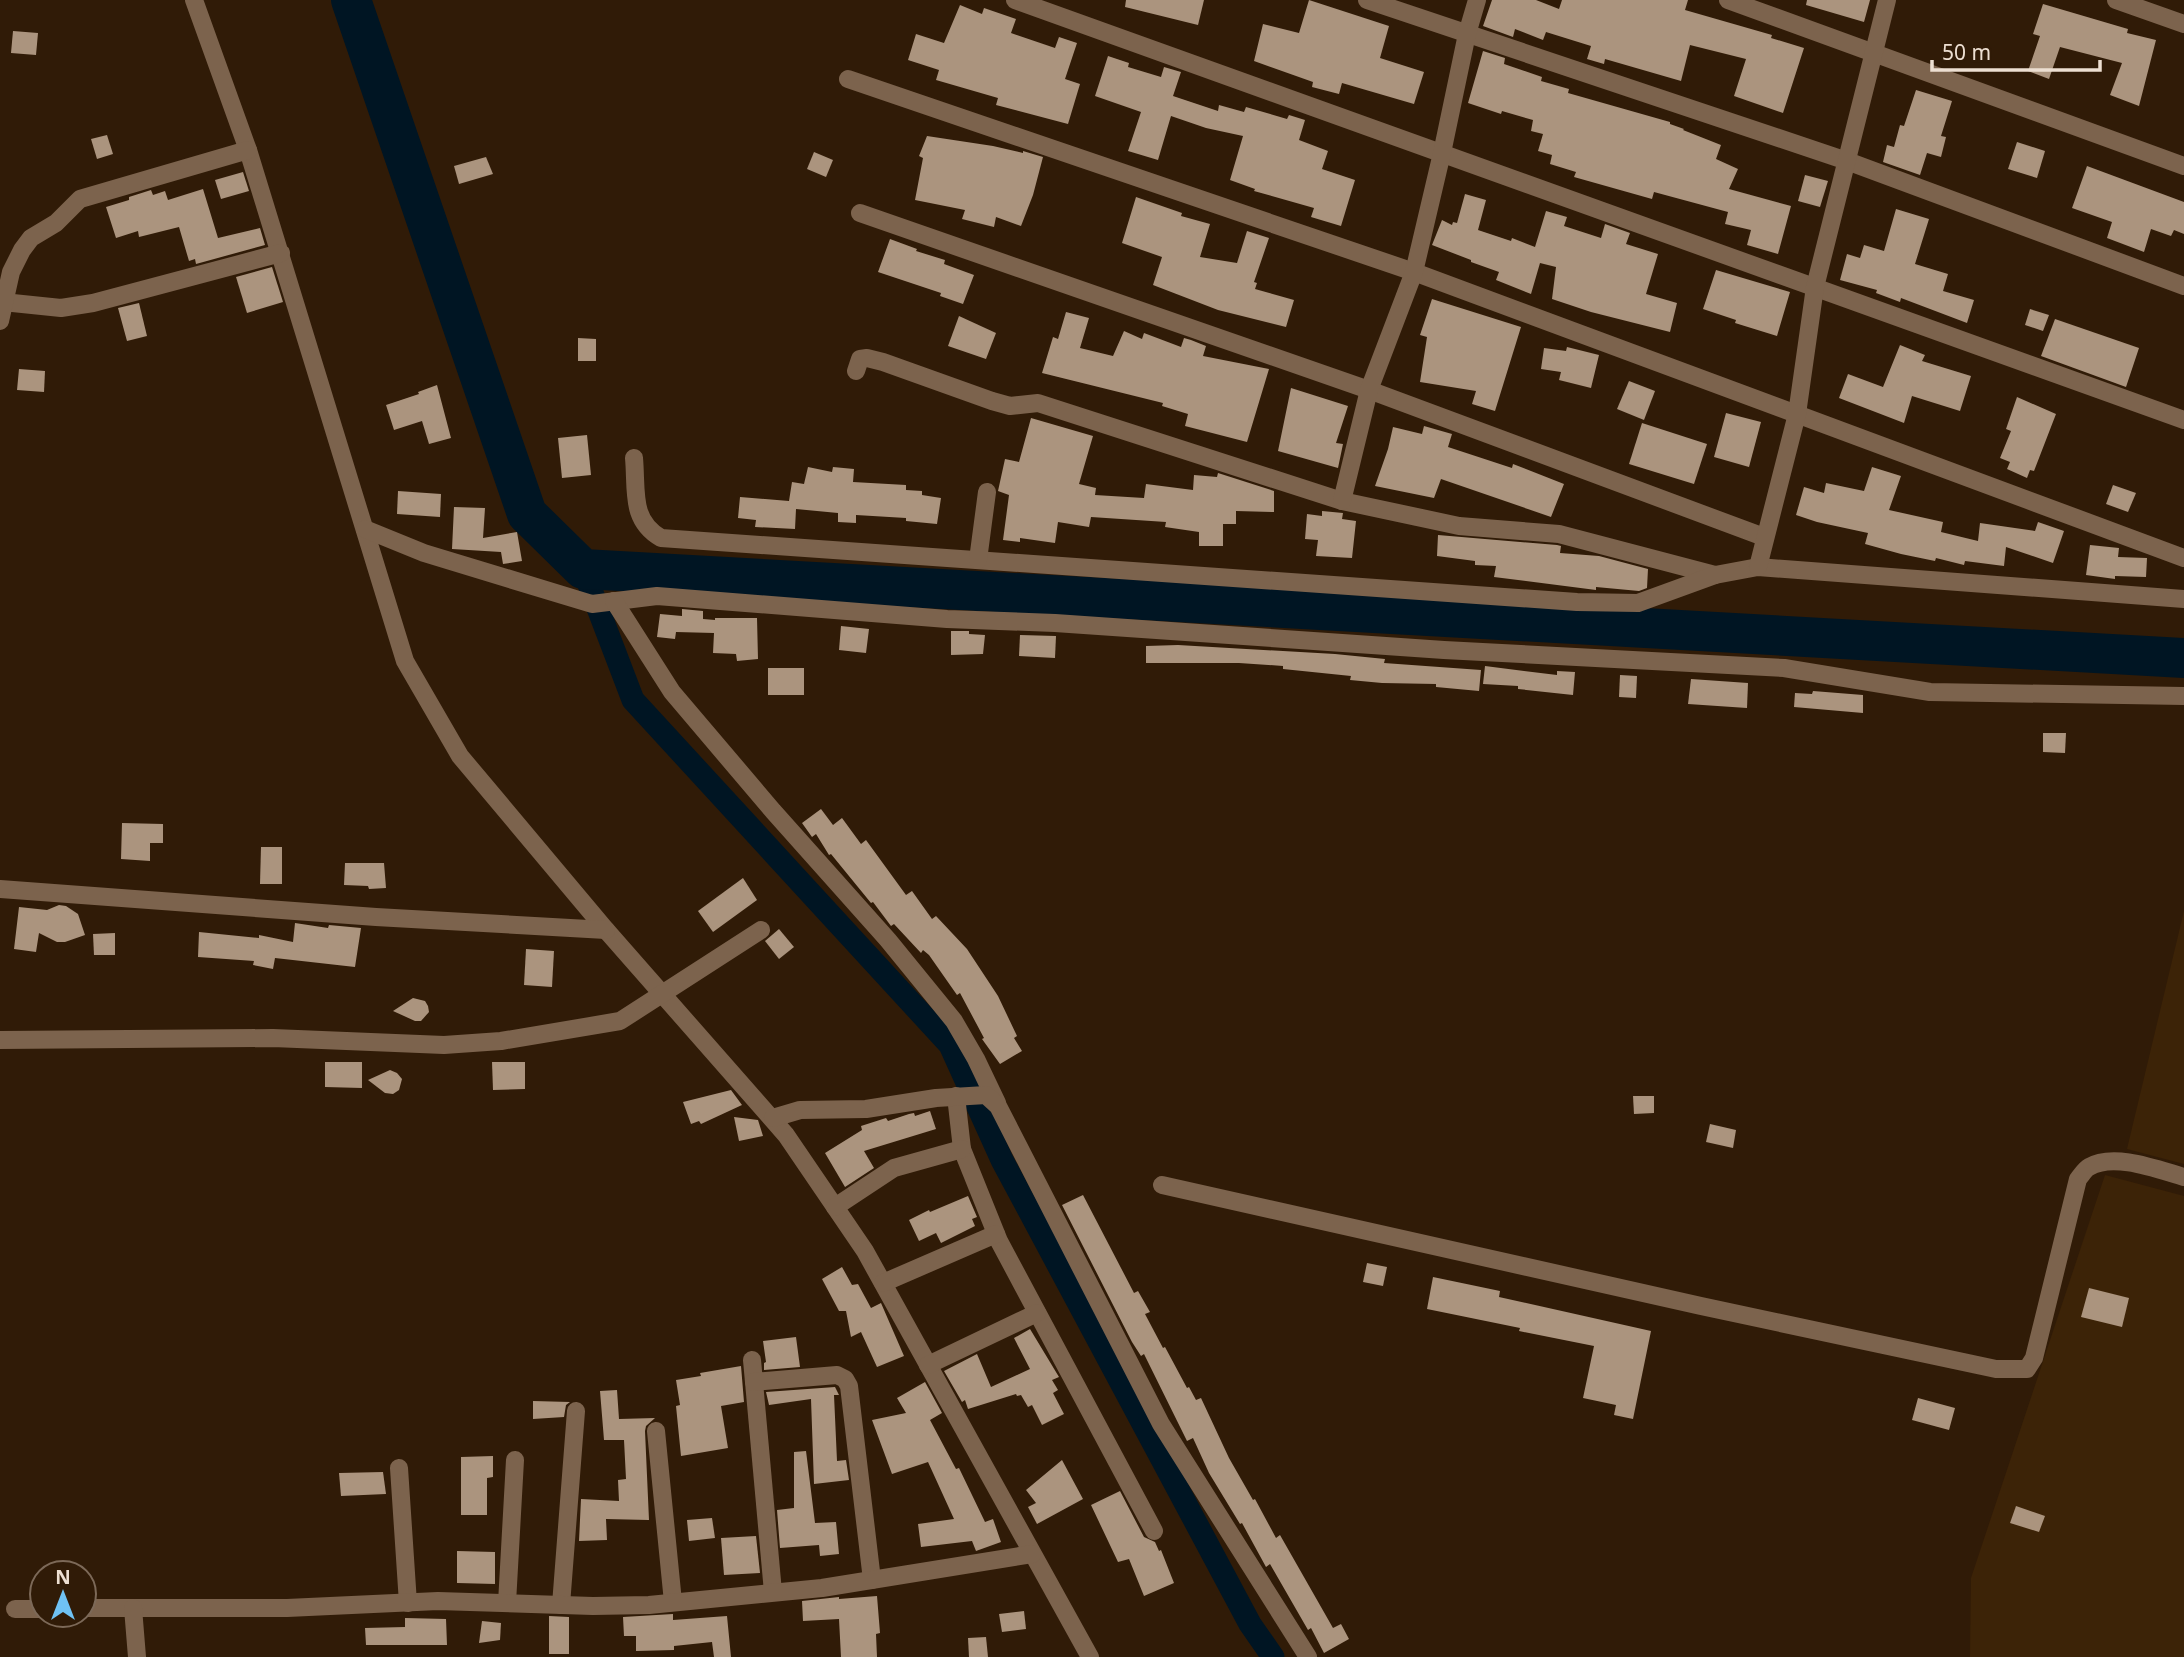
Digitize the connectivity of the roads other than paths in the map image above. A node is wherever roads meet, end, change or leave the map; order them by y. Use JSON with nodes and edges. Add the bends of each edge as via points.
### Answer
{"nodes":[{"id":1,"x":194,"y":0,"type":"edge"},
{"id":2,"x":1015,"y":0,"type":"edge"},
{"id":3,"x":1367,"y":0,"type":"edge"},
{"id":4,"x":1477,"y":0,"type":"edge"},
{"id":5,"x":1728,"y":0,"type":"edge"},
{"id":6,"x":1887,"y":0,"type":"edge"},
{"id":7,"x":2116,"y":0,"type":"edge"},
{"id":8,"x":2184,"y":24,"type":"edge"},
{"id":9,"x":1467,"y":34,"type":"junction"},
{"id":10,"x":1874,"y":54,"type":"junction"},
{"id":11,"x":848,"y":79,"type":"dead end"},
{"id":12,"x":248,"y":150,"type":"junction"},
{"id":13,"x":1442,"y":153,"type":"junction"},
{"id":14,"x":1847,"y":161,"type":"junction"},
{"id":15,"x":2184,"y":166,"type":"edge"},
{"id":16,"x":860,"y":213,"type":"dead end"},
{"id":17,"x":281,"y":253,"type":"junction"},
{"id":18,"x":1414,"y":272,"type":"junction"},
{"id":19,"x":2184,"y":286,"type":"edge"},
{"id":20,"x":1815,"y":287,"type":"junction"},
{"id":21,"x":3,"y":302,"type":"junction"},
{"id":22,"x":0,"y":321,"type":"edge"},
{"id":23,"x":856,"y":371,"type":"dead end"},
{"id":24,"x":1369,"y":390,"type":"junction"},
{"id":25,"x":1797,"y":414,"type":"junction"},
{"id":26,"x":2184,"y":420,"type":"edge"},
{"id":27,"x":634,"y":458,"type":"dead end"},
{"id":28,"x":987,"y":492,"type":"dead end"},
{"id":29,"x":1342,"y":501,"type":"junction"},
{"id":30,"x":365,"y":528,"type":"junction"},
{"id":31,"x":1764,"y":537,"type":"junction"},
{"id":32,"x":2184,"y":558,"type":"edge"},
{"id":33,"x":978,"y":560,"type":"junction"},
{"id":34,"x":1758,"y":567,"type":"junction"},
{"id":35,"x":1715,"y":575,"type":"junction"},
{"id":36,"x":2184,"y":599,"type":"edge"},
{"id":37,"x":614,"y":601,"type":"junction"},
{"id":38,"x":2184,"y":696,"type":"edge"},
{"id":39,"x":0,"y":889,"type":"edge"},
{"id":40,"x":606,"y":930,"type":"junction"},
{"id":41,"x":761,"y":930,"type":"dead end"},
{"id":42,"x":663,"y":995,"type":"junction"},
{"id":43,"x":0,"y":1041,"type":"edge"},
{"id":44,"x":961,"y":1096,"type":"junction"},
{"id":45,"x":992,"y":1100,"type":"junction"},
{"id":46,"x":773,"y":1118,"type":"junction"},
{"id":47,"x":962,"y":1149,"type":"junction"},
{"id":48,"x":2184,"y":1177,"type":"edge"},
{"id":49,"x":1162,"y":1185,"type":"dead end"},
{"id":50,"x":835,"y":1207,"type":"junction"},
{"id":51,"x":996,"y":1234,"type":"junction"},
{"id":52,"x":883,"y":1283,"type":"junction"},
{"id":53,"x":1037,"y":1313,"type":"junction"},
{"id":54,"x":752,"y":1360,"type":"dead end"},
{"id":55,"x":928,"y":1365,"type":"junction"},
{"id":56,"x":754,"y":1382,"type":"junction"},
{"id":57,"x":576,"y":1410,"type":"dead end"},
{"id":58,"x":656,"y":1431,"type":"dead end"},
{"id":59,"x":514,"y":1460,"type":"dead end"},
{"id":60,"x":399,"y":1468,"type":"dead end"},
{"id":61,"x":1154,"y":1531,"type":"dead end"},
{"id":62,"x":1032,"y":1554,"type":"junction"},
{"id":63,"x":872,"y":1580,"type":"junction"},
{"id":64,"x":773,"y":1592,"type":"junction"},
{"id":65,"x":673,"y":1602,"type":"junction"},
{"id":66,"x":408,"y":1603,"type":"junction"},
{"id":67,"x":507,"y":1603,"type":"junction"},
{"id":68,"x":561,"y":1605,"type":"junction"},
{"id":69,"x":98,"y":1608,"type":"edge"},
{"id":70,"x":133,"y":1608,"type":"junction"},
{"id":71,"x":15,"y":1609,"type":"dead end"},
{"id":72,"x":28,"y":1609,"type":"edge"},
{"id":73,"x":137,"y":1657,"type":"edge"},
{"id":74,"x":1090,"y":1657,"type":"edge"},
{"id":75,"x":1308,"y":1657,"type":"edge"}],
"edges":[{"from":1,"to":12,"type":"street"},
{"from":2,"to":13,"type":"street"},
{"from":3,"to":9,"type":"street"},
{"from":4,"to":9,"type":"street"},
{"from":5,"to":10,"type":"street"},
{"from":6,"to":10,"type":"street"},
{"from":7,"to":8,"type":"street"},
{"from":9,"to":13,"type":"street"},
{"from":9,"to":14,"type":"street"},
{"from":10,"to":14,"type":"street"},
{"from":10,"to":15,"type":"street"},
{"from":11,"to":18,"type":"street"},
{"from":12,"to":17,"type":"street"},
{"from":12,"to":21,"type":"street","via":[[79,198],[22,250],[10,272]]},
{"from":13,"to":18,"type":"street"},
{"from":13,"to":20,"type":"street"},
{"from":14,"to":19,"type":"street"},
{"from":14,"to":20,"type":"street"},
{"from":16,"to":24,"type":"street"},
{"from":17,"to":21,"type":"street","via":[[93,303],[61,308]]},
{"from":17,"to":30,"type":"street"},
{"from":18,"to":24,"type":"street"},
{"from":18,"to":25,"type":"street"},
{"from":20,"to":25,"type":"street"},
{"from":20,"to":26,"type":"street"},
{"from":21,"to":22,"type":"street"},
{"from":23,"to":29,"type":"street","via":[[860,359],[867,358],[992,401],[1038,403]]},
{"from":24,"to":29,"type":"street"},
{"from":24,"to":31,"type":"street"},
{"from":25,"to":31,"type":"street"},
{"from":25,"to":32,"type":"street"},
{"from":27,"to":33,"type":"street","via":[[641,522],[662,538]]},
{"from":28,"to":33,"type":"street"},
{"from":29,"to":35,"type":"street","via":[[1459,526],[1559,534]]},
{"from":30,"to":37,"type":"street","via":[[424,554],[592,604]]},
{"from":30,"to":40,"type":"street","via":[[405,661],[460,756]]},
{"from":31,"to":34,"type":"street"},
{"from":33,"to":35,"type":"street","via":[[1577,602],[1638,603]]},
{"from":34,"to":35,"type":"street"},
{"from":34,"to":36,"type":"street"},
{"from":37,"to":38,"type":"street","via":[[657,596],[947,619],[1783,668],[1930,692]]},
{"from":37,"to":45,"type":"street","via":[[671,692],[954,1021]]},
{"from":39,"to":40,"type":"street"},
{"from":40,"to":42,"type":"street"},
{"from":41,"to":42,"type":"street"},
{"from":42,"to":43,"type":"street","via":[[620,1021],[490,1042],[444,1045],[273,1038]]},
{"from":42,"to":46,"type":"street"},
{"from":44,"to":45,"type":"street"},
{"from":44,"to":46,"type":"street","via":[[866,1109],[800,1110]]},
{"from":44,"to":47,"type":"street"},
{"from":45,"to":75,"type":"street","via":[[1161,1424]]},
{"from":46,"to":50,"type":"street"},
{"from":47,"to":50,"type":"street","via":[[894,1168]]},
{"from":47,"to":51,"type":"street"},
{"from":48,"to":49,"type":"street","via":[[2129,1162],[2110,1162],[2089,1167],[2078,1179],[2034,1358],[2027,1369],[1996,1369]]},
{"from":50,"to":52,"type":"street"},
{"from":51,"to":52,"type":"street"},
{"from":51,"to":53,"type":"street"},
{"from":52,"to":55,"type":"street"},
{"from":53,"to":55,"type":"street"},
{"from":53,"to":61,"type":"street"},
{"from":54,"to":56,"type":"street"},
{"from":55,"to":62,"type":"street"},
{"from":56,"to":63,"type":"street","via":[[837,1375],[845,1379]]},
{"from":56,"to":64,"type":"street"},
{"from":57,"to":68,"type":"street"},
{"from":58,"to":65,"type":"street"},
{"from":59,"to":67,"type":"street"},
{"from":60,"to":66,"type":"street"},
{"from":62,"to":63,"type":"street"},
{"from":62,"to":74,"type":"street"},
{"from":63,"to":64,"type":"street"},
{"from":64,"to":65,"type":"street"},
{"from":65,"to":68,"type":"street"},
{"from":66,"to":67,"type":"street"},
{"from":66,"to":70,"type":"street"},
{"from":67,"to":68,"type":"street"},
{"from":69,"to":70,"type":"street"},
{"from":70,"to":73,"type":"street"},
{"from":71,"to":72,"type":"street"}]}
